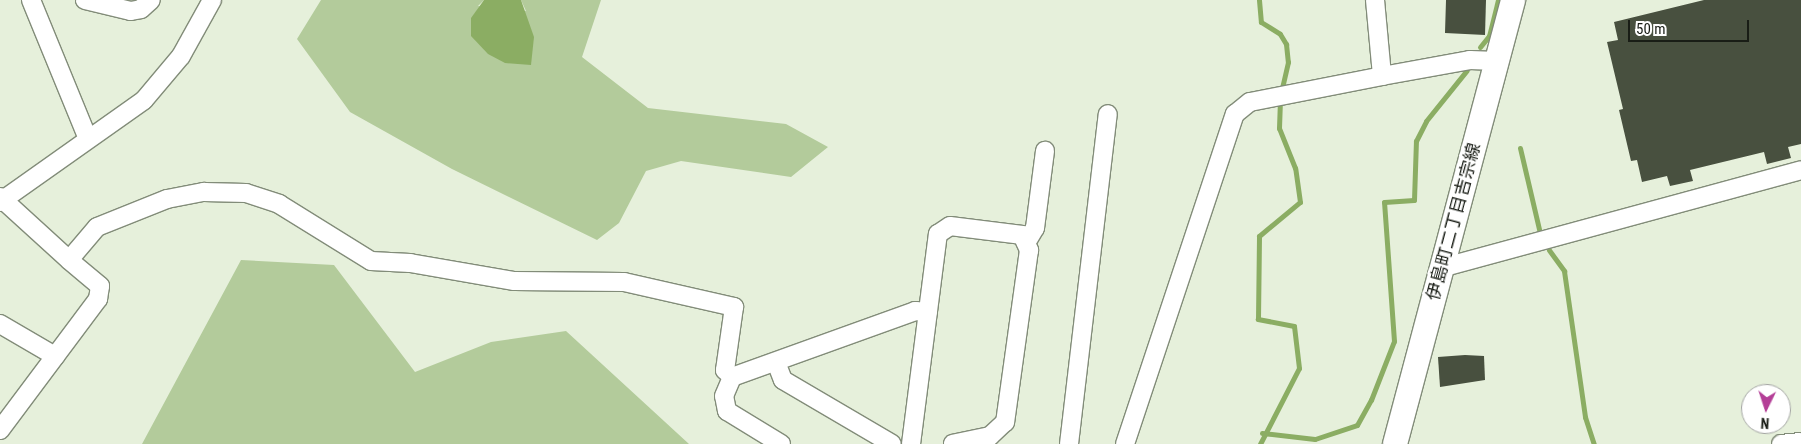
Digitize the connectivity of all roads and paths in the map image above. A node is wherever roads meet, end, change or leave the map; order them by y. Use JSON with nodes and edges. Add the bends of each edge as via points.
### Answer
{"nodes":[{"id":1,"x":31,"y":0,"type":"edge"},
{"id":2,"x":85,"y":0,"type":"edge"},
{"id":3,"x":151,"y":0,"type":"edge"},
{"id":4,"x":1375,"y":0,"type":"edge"},
{"id":5,"x":1514,"y":0,"type":"edge"},
{"id":6,"x":205,"y":2,"type":"edge"},
{"id":7,"x":1497,"y":61,"type":"junction"},
{"id":8,"x":1382,"y":76,"type":"junction"},
{"id":9,"x":1108,"y":114,"type":"dead end"},
{"id":10,"x":88,"y":139,"type":"junction"},
{"id":11,"x":1045,"y":151,"type":"dead end"},
{"id":12,"x":1801,"y":170,"type":"edge"},
{"id":13,"x":1,"y":200,"type":"edge"},
{"id":14,"x":1026,"y":244,"type":"junction"},
{"id":15,"x":69,"y":260,"type":"junction"},
{"id":16,"x":1441,"y":268,"type":"junction"},
{"id":17,"x":928,"y":312,"type":"junction"},
{"id":18,"x":0,"y":324,"type":"edge"},
{"id":19,"x":55,"y":356,"type":"junction"},
{"id":20,"x":776,"y":362,"type":"junction"},
{"id":21,"x":732,"y":377,"type":"junction"},
{"id":22,"x":1,"y":425,"type":"edge"},
{"id":23,"x":1801,"y":442,"type":"edge"},
{"id":24,"x":781,"y":444,"type":"edge"},
{"id":25,"x":892,"y":444,"type":"edge"},
{"id":26,"x":912,"y":444,"type":"edge"},
{"id":27,"x":953,"y":444,"type":"edge"},
{"id":28,"x":1069,"y":444,"type":"edge"},
{"id":29,"x":1125,"y":444,"type":"edge"},
{"id":30,"x":1395,"y":444,"type":"edge"},
{"id":31,"x":1781,"y":444,"type":"edge"}],
"edges":[{"from":1,"to":10,"type":"street"},
{"from":2,"to":3,"type":"street","via":[[131,11],[141,10]]},
{"from":4,"to":8,"type":"street"},
{"from":5,"to":7,"type":"street","name":"伊島町二丁目吉宗線"},
{"from":6,"to":10,"type":"street","via":[[181,56],[144,100]]},
{"from":7,"to":8,"type":"street","via":[[1470,60]]},
{"from":7,"to":16,"type":"street","name":"伊島町二丁目吉宗線"},
{"from":8,"to":29,"type":"street","via":[[1250,102],[1235,114]]},
{"from":9,"to":28,"type":"street"},
{"from":10,"to":13,"type":"street"},
{"from":11,"to":14,"type":"street","via":[[1035,228]]},
{"from":12,"to":16,"type":"street"},
{"from":13,"to":15,"type":"street"},
{"from":14,"to":17,"type":"street","via":[[1022,235],[950,226],[938,234]]},
{"from":14,"to":27,"type":"street","via":[[1029,250],[1005,422],[990,436]]},
{"from":15,"to":19,"type":"street","via":[[100,286],[98,299]]},
{"from":15,"to":21,"type":"street","via":[[97,227],[167,199],[204,192],[246,193],[279,204],[370,261],[410,263],[514,281],[624,282],[734,307],[725,370]]},
{"from":16,"to":30,"type":"street","name":"伊島町二丁目吉宗線"},
{"from":17,"to":20,"type":"street","via":[[916,311]]},
{"from":17,"to":26,"type":"street"},
{"from":18,"to":19,"type":"street"},
{"from":19,"to":22,"type":"street"},
{"from":20,"to":21,"type":"street"},
{"from":20,"to":25,"type":"street","via":[[783,380]]},
{"from":21,"to":24,"type":"street","via":[[724,396],[727,412]]},
{"from":23,"to":31,"type":"street"}]}
